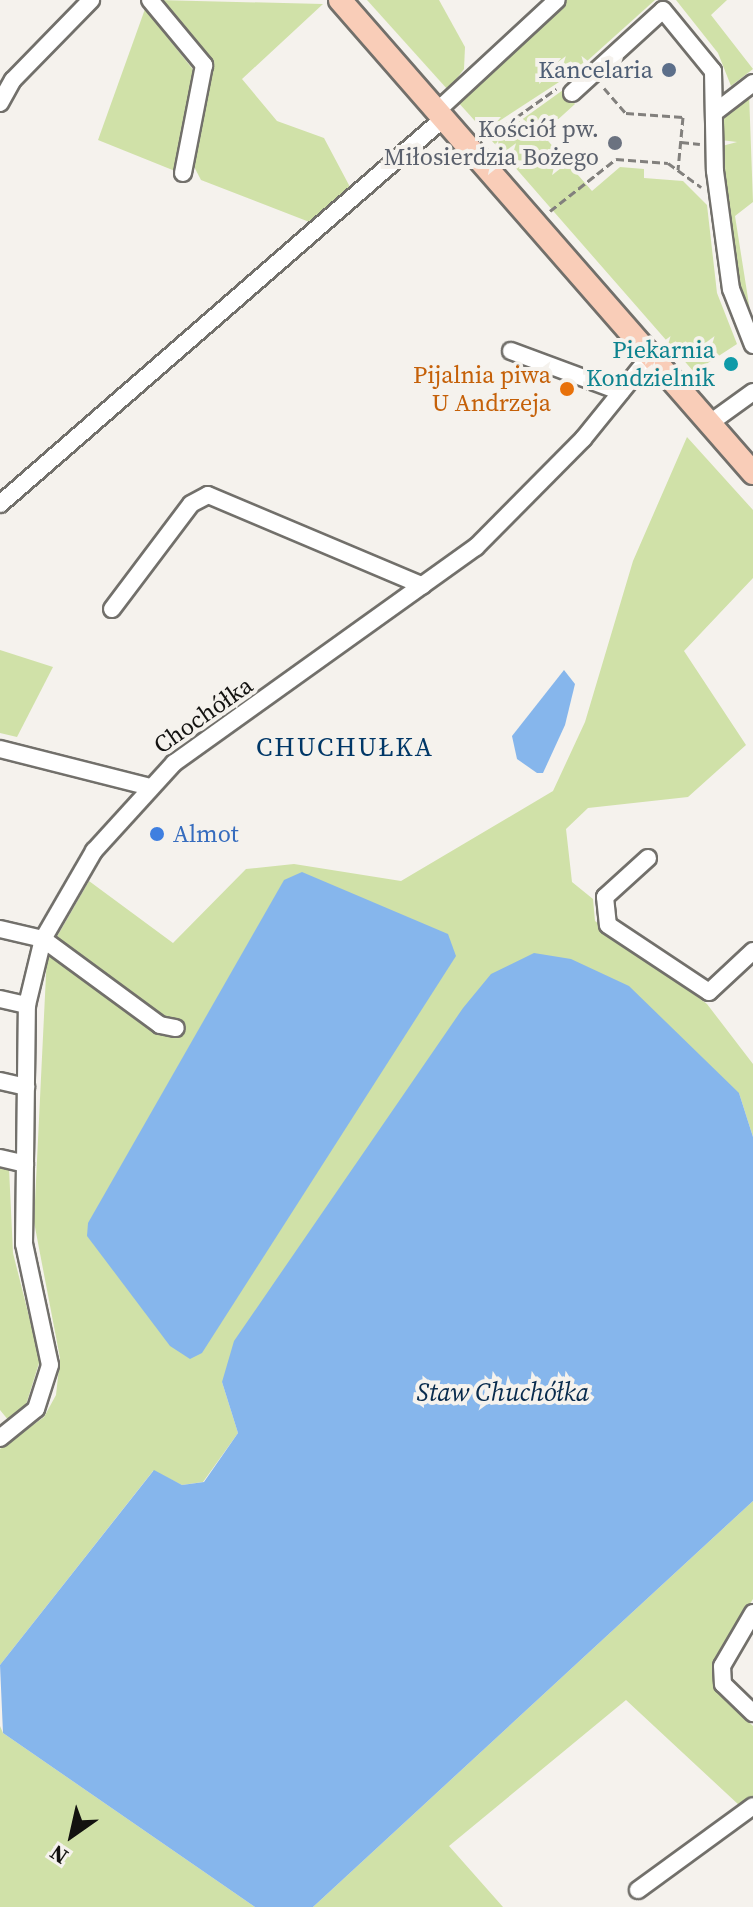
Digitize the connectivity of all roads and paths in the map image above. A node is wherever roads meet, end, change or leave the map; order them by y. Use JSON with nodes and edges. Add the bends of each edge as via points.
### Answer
{"nodes":[{"id":1,"x":91,"y":0,"type":"edge"},
{"id":2,"x":150,"y":0,"type":"edge"},
{"id":3,"x":340,"y":0,"type":"edge"},
{"id":4,"x":557,"y":0,"type":"edge"},
{"id":5,"x":592,"y":75,"type":"junction"},
{"id":6,"x":753,"y":83,"type":"edge"},
{"id":7,"x":575,"y":90,"type":"joint"},
{"id":8,"x":0,"y":103,"type":"edge"},
{"id":9,"x":714,"y":113,"type":"junction"},
{"id":10,"x":440,"y":114,"type":"junction"},
{"id":11,"x":484,"y":140,"type":"dead end"},
{"id":12,"x":681,"y":142,"type":"junction"},
{"id":13,"x":700,"y":144,"type":"dead end"},
{"id":14,"x":678,"y":170,"type":"junction"},
{"id":15,"x":183,"y":173,"type":"dead end"},
{"id":16,"x":720,"y":201,"type":"junction"},
{"id":17,"x":547,"y":213,"type":"dead end"},
{"id":18,"x":753,"y":345,"type":"edge"},
{"id":19,"x":511,"y":351,"type":"dead end"},
{"id":20,"x":651,"y":355,"type":"junction"},
{"id":21,"x":621,"y":392,"type":"junction"},
{"id":22,"x":753,"y":392,"type":"edge"},
{"id":23,"x":710,"y":423,"type":"junction"},
{"id":24,"x":753,"y":473,"type":"edge"},
{"id":25,"x":0,"y":504,"type":"edge"},
{"id":26,"x":423,"y":586,"type":"junction"},
{"id":27,"x":112,"y":609,"type":"dead end"},
{"id":28,"x":0,"y":749,"type":"edge"},
{"id":29,"x":146,"y":786,"type":"junction"},
{"id":30,"x":648,"y":858,"type":"dead end"},
{"id":31,"x":0,"y":929,"type":"edge"},
{"id":32,"x":43,"y":939,"type":"junction"},
{"id":33,"x":753,"y":951,"type":"edge"},
{"id":34,"x":0,"y":999,"type":"edge"},
{"id":35,"x":27,"y":1005,"type":"junction"},
{"id":36,"x":176,"y":1028,"type":"dead end"},
{"id":37,"x":0,"y":1081,"type":"edge"},
{"id":38,"x":26,"y":1087,"type":"junction"},
{"id":39,"x":0,"y":1158,"type":"edge"},
{"id":40,"x":25,"y":1164,"type":"junction"},
{"id":41,"x":0,"y":1438,"type":"edge"},
{"id":42,"x":753,"y":1613,"type":"edge"},
{"id":43,"x":753,"y":1713,"type":"edge"},
{"id":44,"x":753,"y":1806,"type":"edge"},
{"id":45,"x":638,"y":1890,"type":"dead end"}],
"edges":[{"from":1,"to":8,"type":"street","via":[[13,80]]},
{"from":2,"to":15,"type":"street","via":[[204,65]]},
{"from":3,"to":10,"type":"main road"},
{"from":4,"to":10,"type":"street"},
{"from":5,"to":7,"type":"street"},
{"from":5,"to":9,"type":"street","via":[[663,10],[713,71]]},
{"from":5,"to":12,"type":"path","via":[[626,113],[683,117]]},
{"from":6,"to":9,"type":"street"},
{"from":7,"to":11,"type":"path","via":[[571,79]]},
{"from":9,"to":16,"type":"street"},
{"from":10,"to":20,"type":"main road"},
{"from":10,"to":25,"type":"street"},
{"from":12,"to":13,"type":"path"},
{"from":12,"to":14,"type":"path"},
{"from":14,"to":16,"type":"path"},
{"from":14,"to":17,"type":"path","via":[[616,159]]},
{"from":16,"to":18,"type":"street","via":[[731,289]]},
{"from":19,"to":21,"type":"street"},
{"from":20,"to":21,"type":"street","name":"Chochółka"},
{"from":20,"to":23,"type":"main road"},
{"from":21,"to":26,"type":"street","name":"Chochółka","via":[[537,490]]},
{"from":22,"to":23,"type":"street"},
{"from":23,"to":24,"type":"main road"},
{"from":26,"to":27,"type":"street","via":[[208,495],[191,504]]},
{"from":26,"to":29,"type":"street","name":"Chochółka"},
{"from":28,"to":29,"type":"street"},
{"from":29,"to":32,"type":"street","name":"Chochółka","via":[[94,851]]},
{"from":30,"to":33,"type":"street","via":[[605,897],[608,925],[709,992]]},
{"from":31,"to":32,"type":"street"},
{"from":32,"to":35,"type":"street","name":"Chochółka"},
{"from":32,"to":36,"type":"street","via":[[160,1025]]},
{"from":34,"to":35,"type":"street"},
{"from":35,"to":38,"type":"street","name":"Chochółka"},
{"from":37,"to":38,"type":"street"},
{"from":38,"to":40,"type":"street","name":"Chochółka"},
{"from":39,"to":40,"type":"street"},
{"from":40,"to":41,"type":"street","name":"Chochółka","via":[[24,1244],[50,1365],[36,1409]]},
{"from":42,"to":43,"type":"street","via":[[722,1666],[723,1684]]},
{"from":44,"to":45,"type":"street"}]}
